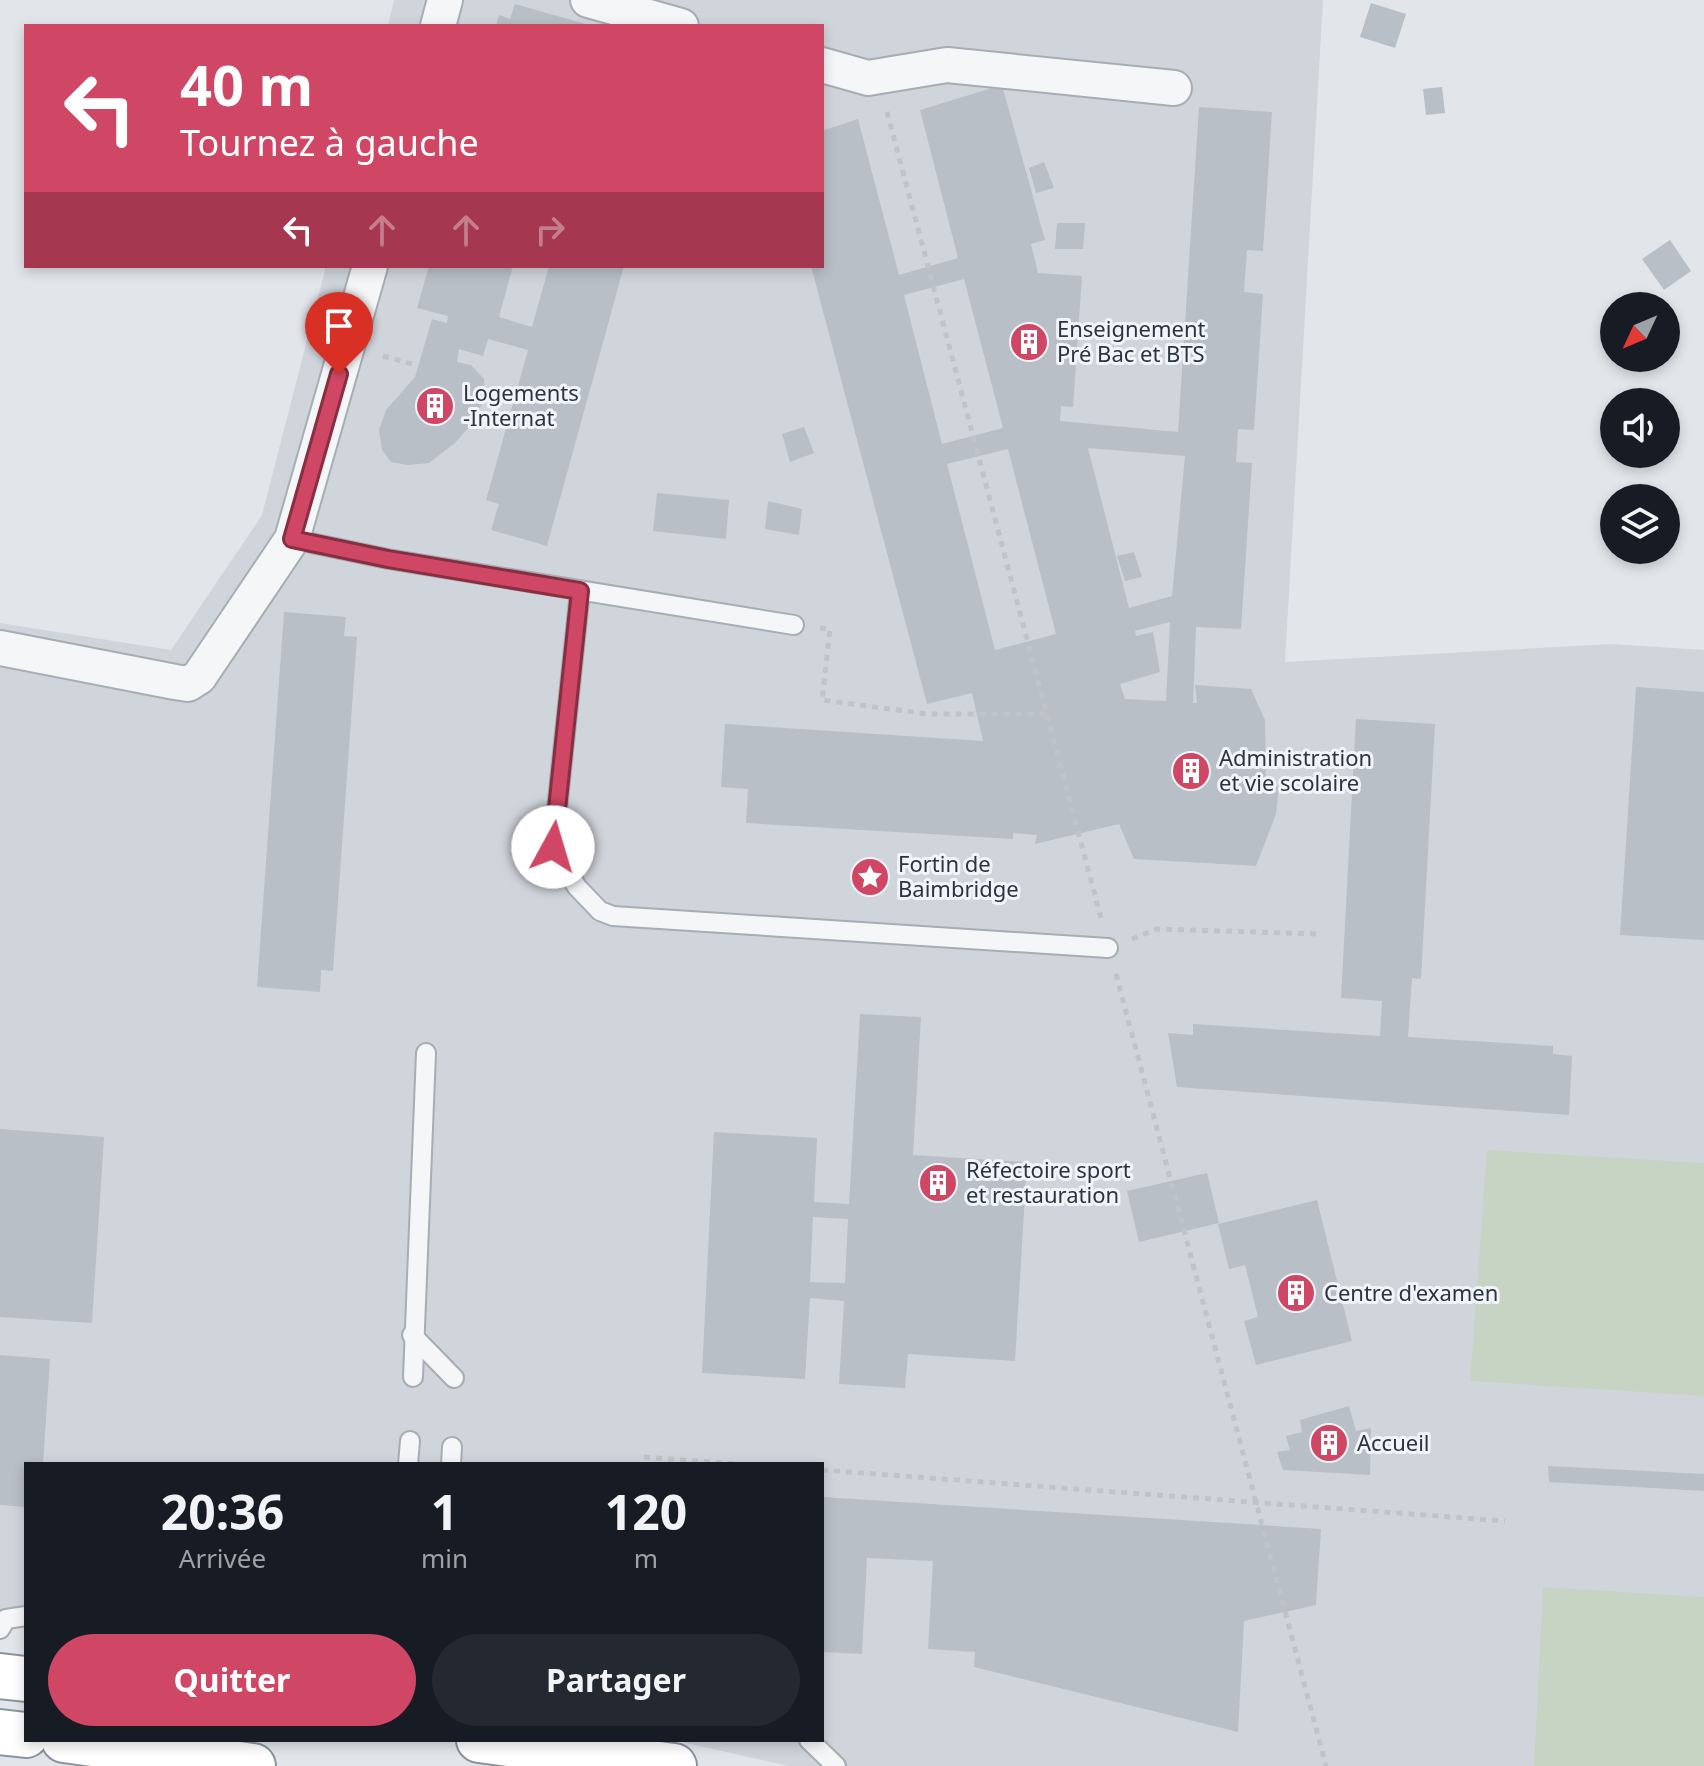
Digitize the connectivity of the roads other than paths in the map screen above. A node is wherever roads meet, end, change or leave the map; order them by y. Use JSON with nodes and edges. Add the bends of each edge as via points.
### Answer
{"nodes":[{"id":1,"x":445,"y":0,"type":"edge"},
{"id":2,"x":588,"y":0,"type":"edge"},
{"id":3,"x":439,"y":24,"type":"edge"},
{"id":4,"x":674,"y":24,"type":"edge"},
{"id":5,"x":824,"y":65,"type":"edge"},
{"id":6,"x":1174,"y":88,"type":"dead end"},
{"id":7,"x":369,"y":268,"type":"edge"},
{"id":8,"x":292,"y":539,"type":"junction"},
{"id":9,"x":580,"y":591,"type":"junction"},
{"id":10,"x":794,"y":625,"type":"road end"},
{"id":11,"x":0,"y":648,"type":"edge"},
{"id":12,"x":1108,"y":948,"type":"road end"},
{"id":13,"x":426,"y":1053,"type":"dead end"},
{"id":14,"x":412,"y":1335,"type":"junction"},
{"id":15,"x":413,"y":1377,"type":"dead end"},
{"id":16,"x":454,"y":1378,"type":"dead end"},
{"id":17,"x":410,"y":1441,"type":"dead end"},
{"id":18,"x":408,"y":1462,"type":"edge"},
{"id":19,"x":24,"y":1616,"type":"edge"},
{"id":20,"x":0,"y":1629,"type":"edge"},
{"id":21,"x":0,"y":1676,"type":"edge"},
{"id":22,"x":24,"y":1679,"type":"edge"},
{"id":23,"x":0,"y":1732,"type":"edge"},
{"id":24,"x":24,"y":1735,"type":"edge"},
{"id":25,"x":494,"y":1742,"type":"edge"},
{"id":26,"x":811,"y":1742,"type":"edge"},
{"id":27,"x":86,"y":1750,"type":"edge"},
{"id":28,"x":253,"y":1766,"type":"edge"},
{"id":29,"x":674,"y":1766,"type":"edge"},
{"id":30,"x":836,"y":1766,"type":"edge"}],
"edges":[{"from":1,"to":3,"type":"street"},
{"from":2,"to":4,"type":"street"},
{"from":5,"to":6,"type":"street","via":[[877,78],[947,65]]},
{"from":7,"to":8,"type":"street"},
{"from":8,"to":9,"type":"lane"},
{"from":8,"to":11,"type":"street","via":[[199,677],[188,684]]},
{"from":9,"to":10,"type":"lane"},
{"from":9,"to":12,"type":"lane","via":[[553,847],[577,887],[600,911],[613,916]]},
{"from":13,"to":14,"type":"lane"},
{"from":14,"to":15,"type":"lane"},
{"from":14,"to":16,"type":"lane"},
{"from":17,"to":18,"type":"lane"},
{"from":19,"to":20,"type":"lane","via":[[6,1619]]},
{"from":21,"to":22,"type":"highway"},
{"from":23,"to":24,"type":"highway"},
{"from":25,"to":29,"type":"highway"},
{"from":26,"to":30,"type":"lane"},
{"from":27,"to":28,"type":"highway"}]}
